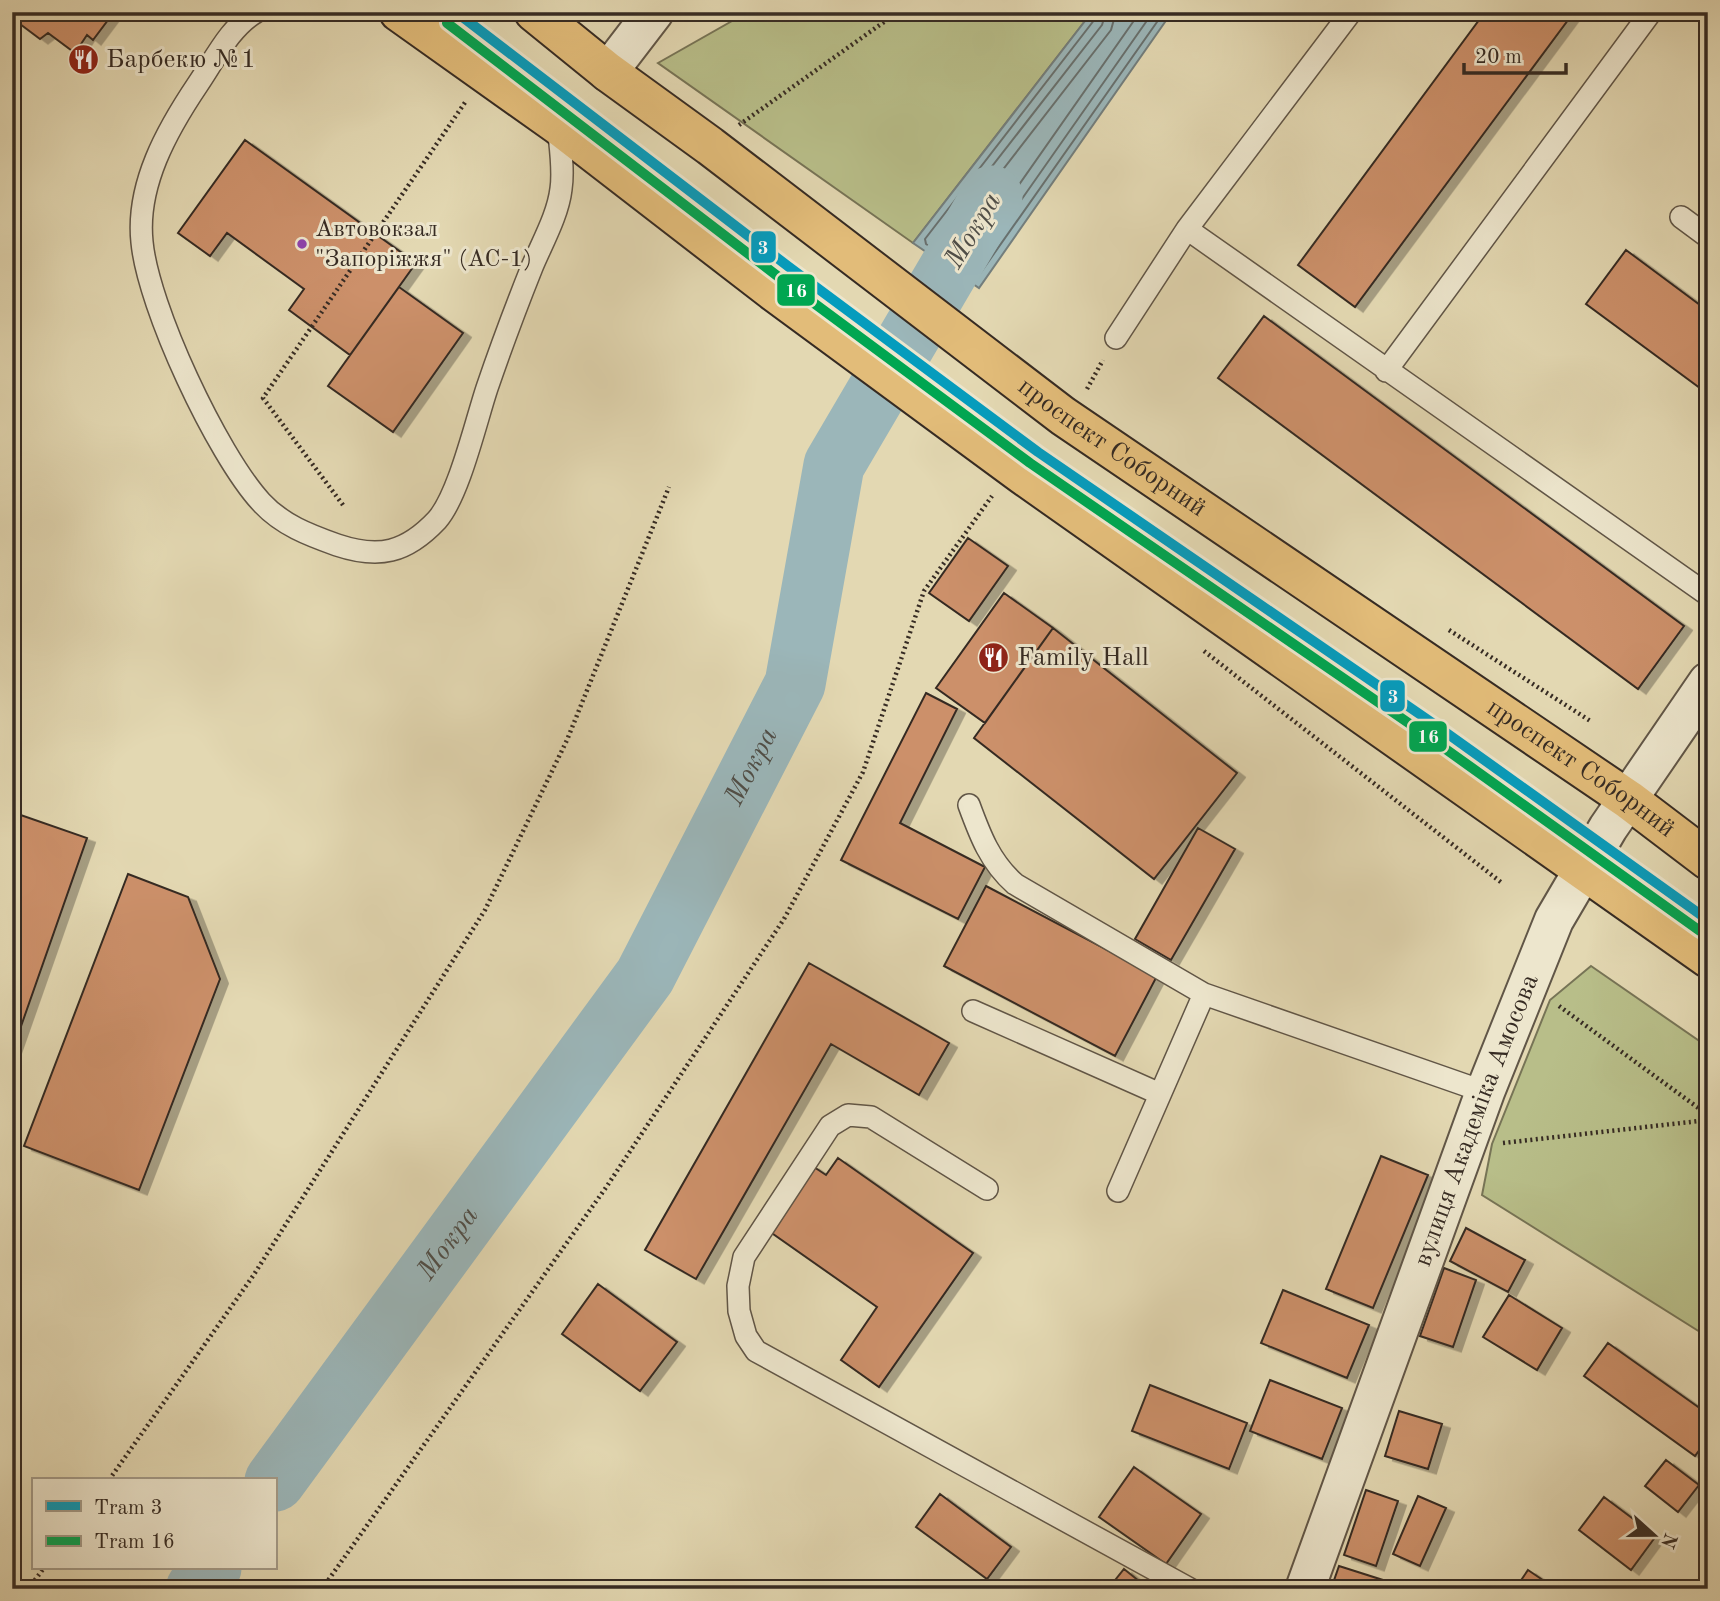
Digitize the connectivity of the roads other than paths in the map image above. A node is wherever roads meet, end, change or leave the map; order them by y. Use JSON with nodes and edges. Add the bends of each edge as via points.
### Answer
{"nodes":[{"id":1,"x":256,"y":12,"type":"edge"},
{"id":2,"x":400,"y":12,"type":"edge"},
{"id":3,"x":534,"y":12,"type":"edge"},
{"id":4,"x":654,"y":12,"type":"edge"},
{"id":5,"x":1351,"y":12,"type":"edge"},
{"id":6,"x":1651,"y":12,"type":"edge"},
{"id":7,"x":608,"y":72,"type":"junction"},
{"id":8,"x":558,"y":125,"type":"junction"},
{"id":9,"x":1681,"y":217,"type":"dead end"},
{"id":10,"x":1187,"y":229,"type":"junction"},
{"id":11,"x":1708,"y":237,"type":"edge"},
{"id":12,"x":1116,"y":338,"type":"road end"},
{"id":13,"x":1386,"y":371,"type":"junction"},
{"id":14,"x":1708,"y":595,"type":"edge"},
{"id":15,"x":1708,"y":682,"type":"edge"},
{"id":16,"x":1629,"y":800,"type":"junction"},
{"id":17,"x":969,"y":805,"type":"dead end"},
{"id":18,"x":1708,"y":860,"type":"edge"},
{"id":19,"x":1583,"y":867,"type":"junction"},
{"id":20,"x":1708,"y":958,"type":"edge"},
{"id":21,"x":1204,"y":994,"type":"junction"},
{"id":22,"x":973,"y":1011,"type":"dead end"},
{"id":23,"x":1485,"y":1091,"type":"junction"},
{"id":24,"x":1160,"y":1094,"type":"junction"},
{"id":25,"x":987,"y":1189,"type":"dead end"},
{"id":26,"x":1118,"y":1191,"type":"dead end"},
{"id":27,"x":1189,"y":1589,"type":"edge"},
{"id":28,"x":1305,"y":1589,"type":"edge"}],
"edges":[{"from":1,"to":8,"type":"lane","via":[[241,20],[157,154],[145,196],[141,241],[184,374],[261,503],[297,531],[362,553],[391,552],[415,540],[439,518],[454,488],[506,329],[561,191]]},
{"from":2,"to":8,"type":"main road"},
{"from":3,"to":7,"type":"main road","name":"проспект Соборний"},
{"from":4,"to":7,"type":"street"},
{"from":5,"to":10,"type":"lane"},
{"from":6,"to":13,"type":"lane"},
{"from":7,"to":16,"type":"main road","name":"проспект Соборний","via":[[817,229],[1074,404]]},
{"from":8,"to":19,"type":"main road","via":[[1010,482]]},
{"from":9,"to":11,"type":"lane"},
{"from":10,"to":12,"type":"lane"},
{"from":10,"to":13,"type":"lane"},
{"from":13,"to":14,"type":"lane"},
{"from":15,"to":16,"type":"street","name":"вулиця Академіка Амосова"},
{"from":16,"to":18,"type":"main road","name":"проспект Соборний"},
{"from":16,"to":19,"type":"street","name":"вулиця Академіка Амосова"},
{"from":17,"to":21,"type":"lane","via":[[988,852],[1015,884]]},
{"from":19,"to":20,"type":"main road"},
{"from":19,"to":23,"type":"street","name":"вулиця Академіка Амосова","via":[[1539,954]]},
{"from":21,"to":23,"type":"lane"},
{"from":21,"to":24,"type":"lane"},
{"from":22,"to":24,"type":"lane"},
{"from":23,"to":28,"type":"street","name":"вулиця Академіка Амосова"},
{"from":24,"to":26,"type":"lane"},
{"from":25,"to":27,"type":"lane","via":[[871,1117],[848,1115],[830,1126],[744,1257],[738,1286],[746,1336],[756,1351]]}]}
